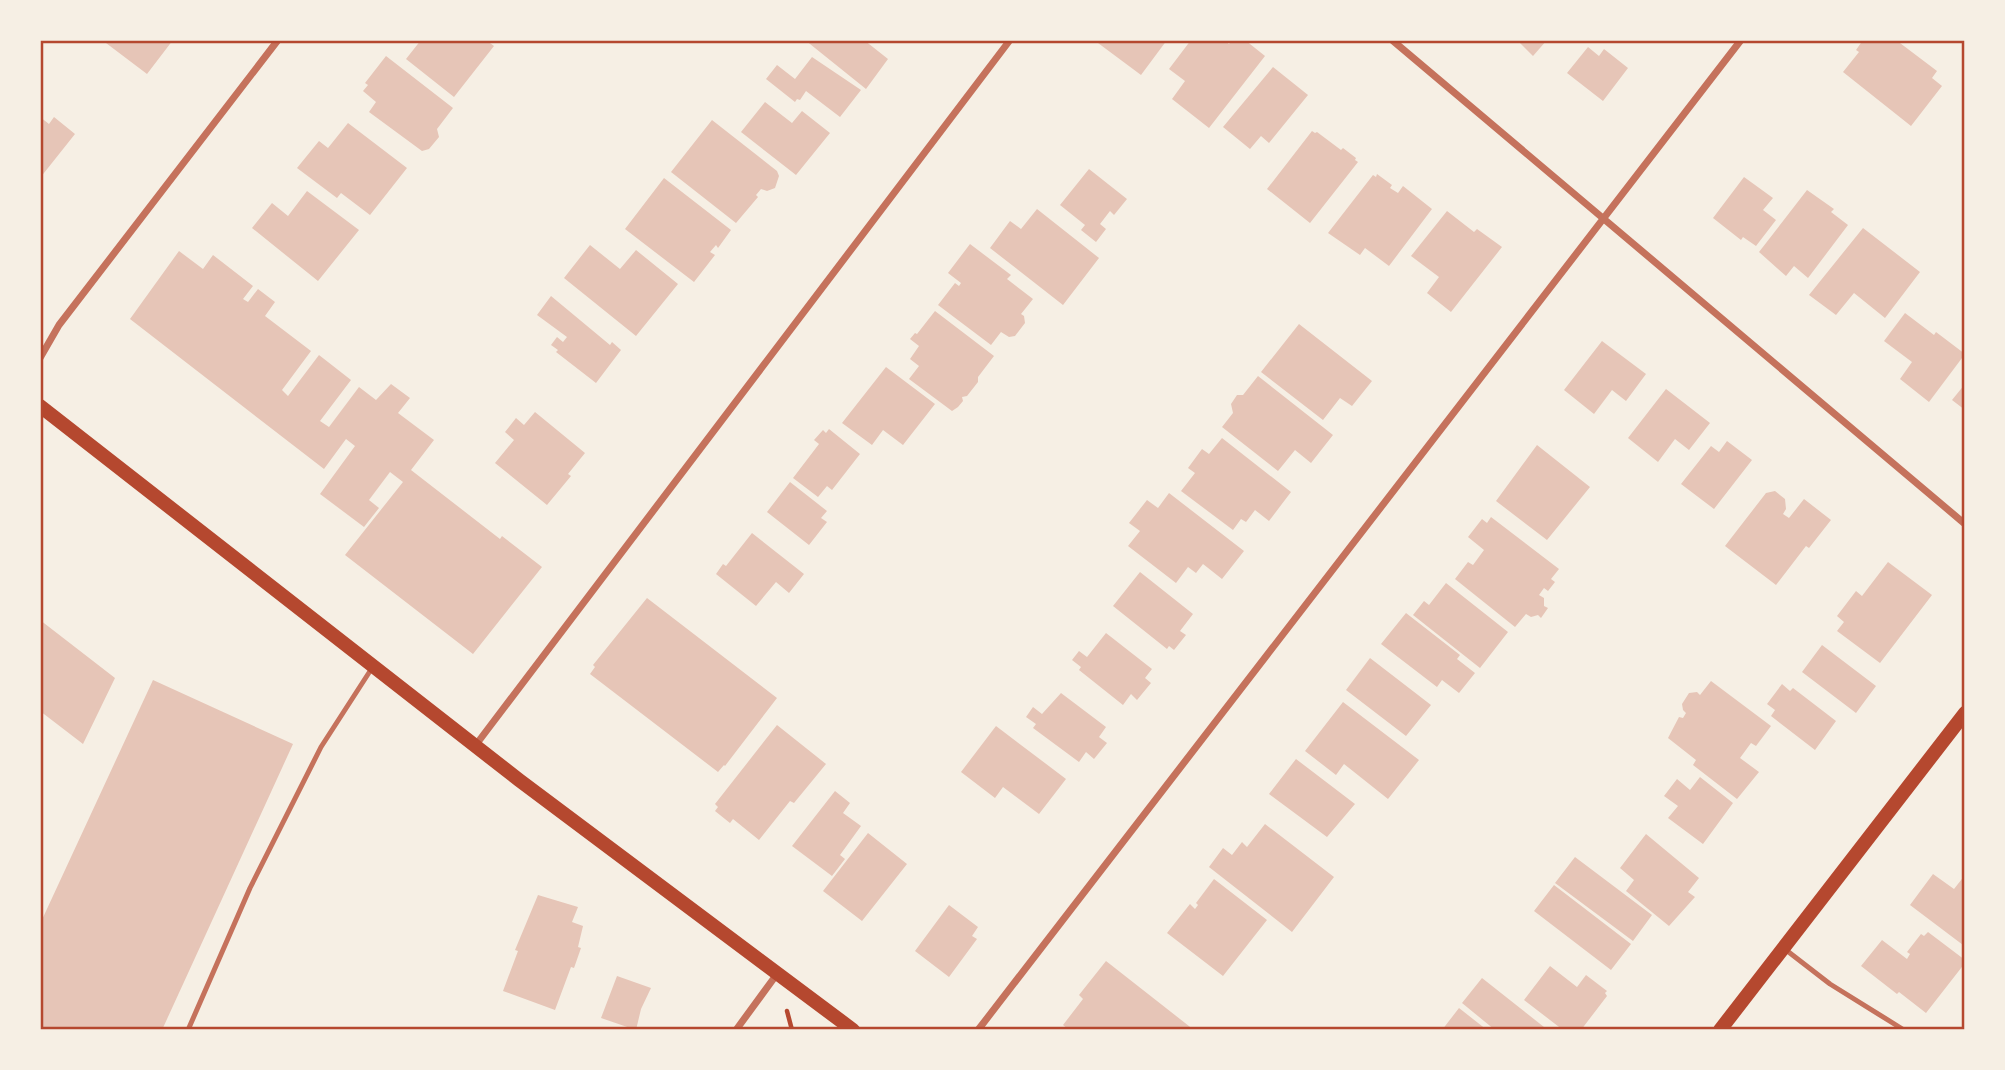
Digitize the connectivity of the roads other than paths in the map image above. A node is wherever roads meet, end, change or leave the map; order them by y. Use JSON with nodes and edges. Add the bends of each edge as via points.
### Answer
{"nodes":[{"id":1,"x":278,"y":40,"type":"edge"},
{"id":2,"x":1010,"y":40,"type":"edge"},
{"id":3,"x":1392,"y":40,"type":"edge"},
{"id":4,"x":1741,"y":40,"type":"edge"},
{"id":5,"x":1604,"y":220,"type":"junction"},
{"id":6,"x":40,"y":358,"type":"edge"},
{"id":7,"x":40,"y":406,"type":"edge"},
{"id":8,"x":1965,"y":524,"type":"edge"},
{"id":9,"x":373,"y":665,"type":"junction"},
{"id":10,"x":1965,"y":713,"type":"edge"},
{"id":11,"x":475,"y":746,"type":"junction"},
{"id":12,"x":1784,"y":948,"type":"junction"},
{"id":13,"x":777,"y":973,"type":"junction"},
{"id":14,"x":188,"y":1030,"type":"edge"},
{"id":15,"x":736,"y":1030,"type":"edge"},
{"id":16,"x":853,"y":1030,"type":"edge"},
{"id":17,"x":978,"y":1030,"type":"edge"},
{"id":18,"x":1720,"y":1030,"type":"edge"},
{"id":19,"x":1904,"y":1030,"type":"edge"}],
"edges":[{"from":1,"to":6,"type":"street","via":[[59,325]]},
{"from":2,"to":11,"type":"street"},
{"from":3,"to":5,"type":"street"},
{"from":4,"to":5,"type":"street"},
{"from":5,"to":8,"type":"street"},
{"from":5,"to":17,"type":"street"},
{"from":7,"to":9,"type":"main road"},
{"from":9,"to":11,"type":"main road"},
{"from":9,"to":14,"type":"lane","via":[[321,747],[250,888]]},
{"from":10,"to":12,"type":"main road"},
{"from":11,"to":13,"type":"main road"},
{"from":12,"to":18,"type":"main road"},
{"from":12,"to":19,"type":"lane","via":[[1830,984]]},
{"from":13,"to":15,"type":"street"},
{"from":13,"to":16,"type":"main road"}]}
